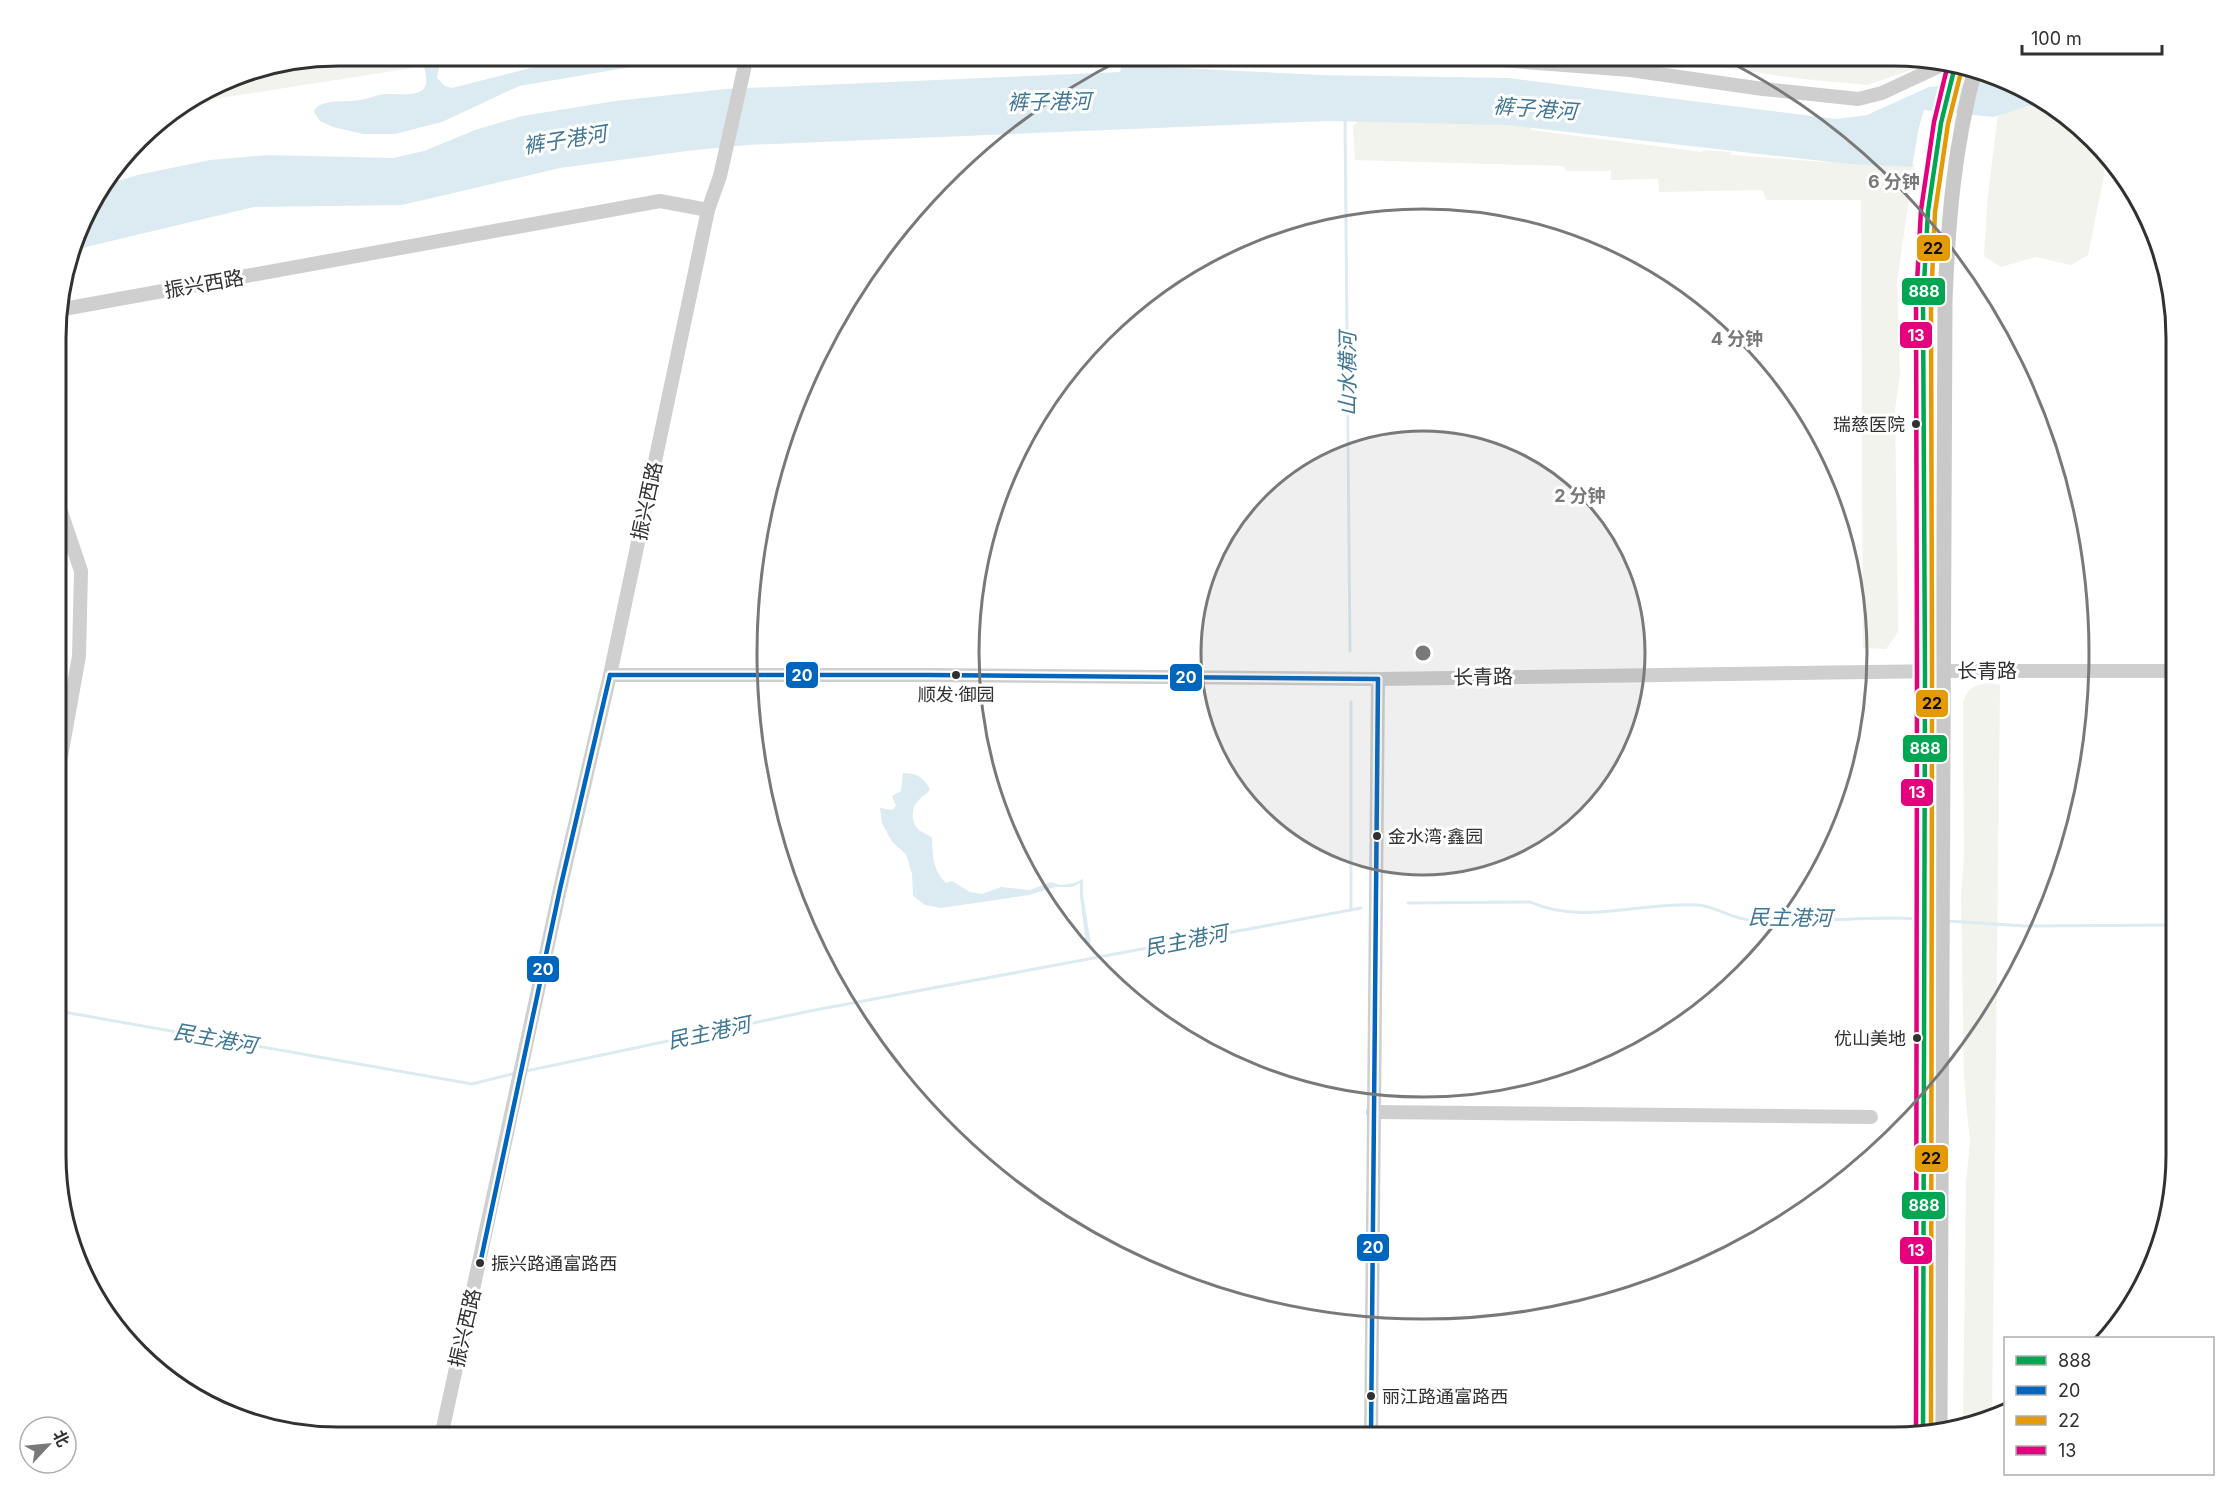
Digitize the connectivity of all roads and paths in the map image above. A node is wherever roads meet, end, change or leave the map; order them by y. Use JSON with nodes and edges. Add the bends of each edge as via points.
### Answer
{"nodes":[{"id":1,"x":744,"y":66,"type":"edge"},
{"id":2,"x":1578,"y":66,"type":"edge"},
{"id":3,"x":1943,"y":70,"type":"edge"},
{"id":4,"x":1949,"y":72,"type":"edge"},
{"id":5,"x":1972,"y":77,"type":"edge"},
{"id":6,"x":708,"y":210,"type":"junction"},
{"id":7,"x":68,"y":308,"type":"edge"},
{"id":8,"x":66,"y":527,"type":"edge"},
{"id":9,"x":1943,"y":671,"type":"junction"},
{"id":10,"x":2166,"y":671,"type":"edge"},
{"id":11,"x":1925,"y":672,"type":"junction"},
{"id":12,"x":610,"y":675,"type":"junction"},
{"id":13,"x":1378,"y":679,"type":"junction"},
{"id":14,"x":66,"y":728,"type":"edge"},
{"id":15,"x":1372,"y":1112,"type":"junction"},
{"id":16,"x":1871,"y":1117,"type":"dead end"},
{"id":17,"x":1940,"y":1423,"type":"edge"},
{"id":18,"x":1923,"y":1425,"type":"edge"},
{"id":19,"x":443,"y":1427,"type":"edge"},
{"id":20,"x":1371,"y":1427,"type":"edge"}],
"edges":[{"from":1,"to":6,"type":"street","via":[[720,176]]},
{"from":2,"to":3,"type":"street","via":[[1858,99]]},
{"from":4,"to":11,"type":"main road","via":[[1928,211],[1923,301]]},
{"from":5,"to":9,"type":"main road","via":[[1948,218]]},
{"from":6,"to":7,"type":"street","name":"振兴西路","via":[[660,201]]},
{"from":6,"to":12,"type":"street","name":"振兴西路"},
{"from":8,"to":14,"type":"street","via":[[81,571],[79,656]]},
{"from":9,"to":10,"type":"street","name":"长青路"},
{"from":9,"to":11,"type":"street","name":"长青路"},
{"from":9,"to":17,"type":"main road"},
{"from":11,"to":13,"type":"street","name":"长青路"},
{"from":11,"to":18,"type":"main road"},
{"from":12,"to":13,"type":"street","name":"长青路"},
{"from":12,"to":19,"type":"street","name":"振兴西路"},
{"from":13,"to":15,"type":"street"},
{"from":15,"to":16,"type":"street"},
{"from":15,"to":20,"type":"street"}]}
